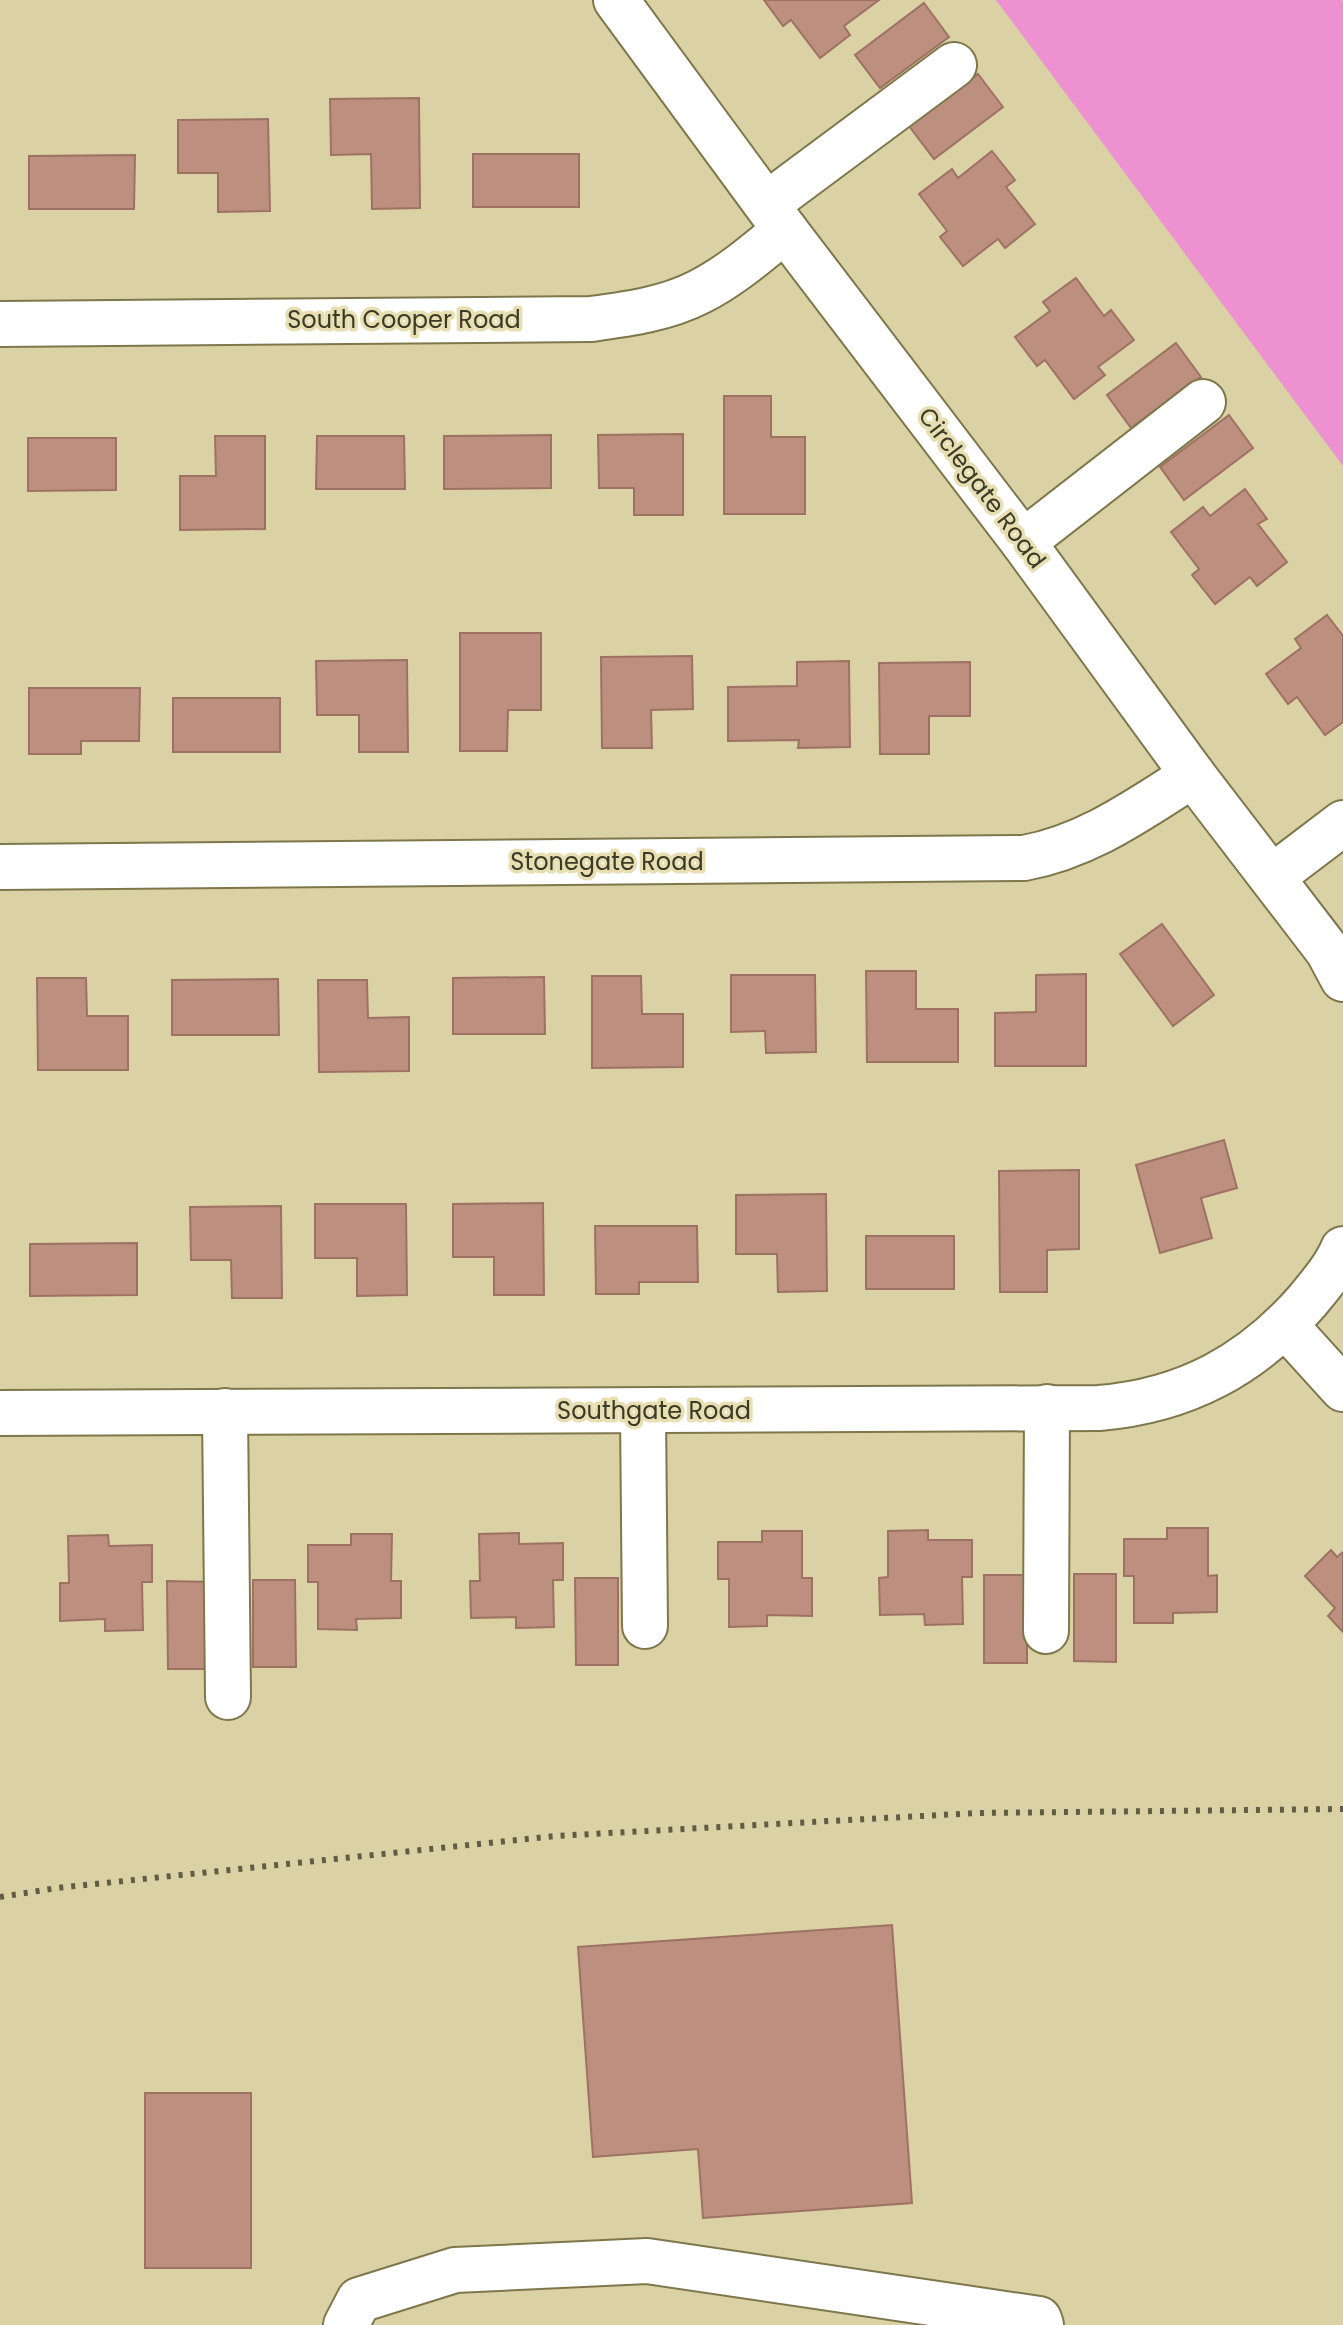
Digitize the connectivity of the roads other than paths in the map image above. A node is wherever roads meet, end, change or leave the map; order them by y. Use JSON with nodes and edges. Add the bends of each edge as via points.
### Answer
{"nodes":[{"id":1,"x":616,"y":0,"type":"edge"},
{"id":2,"x":954,"y":65,"type":"dead end"},
{"id":3,"x":776,"y":217,"type":"junction"},
{"id":4,"x":0,"y":324,"type":"edge"},
{"id":5,"x":1203,"y":402,"type":"dead end"},
{"id":6,"x":1023,"y":542,"type":"junction"},
{"id":7,"x":1193,"y":775,"type":"junction"},
{"id":8,"x":1343,"y":823,"type":"edge"},
{"id":9,"x":0,"y":867,"type":"edge"},
{"id":10,"x":1272,"y":877,"type":"junction"},
{"id":11,"x":1343,"y":979,"type":"edge"},
{"id":12,"x":1343,"y":1249,"type":"edge"},
{"id":13,"x":1285,"y":1325,"type":"junction"},
{"id":14,"x":1343,"y":1389,"type":"edge"},
{"id":15,"x":1047,"y":1407,"type":"junction"},
{"id":16,"x":225,"y":1411,"type":"junction"},
{"id":17,"x":643,"y":1411,"type":"junction"},
{"id":18,"x":0,"y":1413,"type":"edge"},
{"id":19,"x":645,"y":1626,"type":"dead end"},
{"id":20,"x":1046,"y":1631,"type":"dead end"},
{"id":21,"x":228,"y":1697,"type":"dead end"},
{"id":22,"x":346,"y":2325,"type":"edge"},
{"id":23,"x":1041,"y":2325,"type":"edge"}],
"edges":[{"from":1,"to":3,"type":"street","name":"Circlegate Road"},
{"from":2,"to":3,"type":"street","name":"South Cooper Road"},
{"from":3,"to":4,"type":"street","name":"South Cooper Road","via":[[747,260],[699,292],[660,307],[591,319]]},
{"from":3,"to":6,"type":"street","name":"Circlegate Road"},
{"from":5,"to":6,"type":"street"},
{"from":6,"to":7,"type":"street","name":"Circlegate Road"},
{"from":7,"to":9,"type":"street","name":"Stonegate Road","via":[[1106,830],[1024,858]]},
{"from":7,"to":10,"type":"street","name":"Circlegate Road"},
{"from":8,"to":10,"type":"street"},
{"from":10,"to":11,"type":"street","name":"Circlegate Road"},
{"from":12,"to":13,"type":"street","via":[[1322,1284]]},
{"from":13,"to":14,"type":"street"},
{"from":13,"to":15,"type":"street","name":"Southgate Road","via":[[1222,1373],[1167,1397],[1099,1408]]},
{"from":15,"to":17,"type":"street","name":"Southgate Road"},
{"from":15,"to":20,"type":"street"},
{"from":16,"to":17,"type":"street","name":"Southgate Road"},
{"from":16,"to":18,"type":"street","name":"Southgate Road"},
{"from":16,"to":21,"type":"street"},
{"from":17,"to":19,"type":"street"},
{"from":22,"to":23,"type":"street","via":[[359,2300],[455,2270],[647,2261],[1039,2319]]}]}
